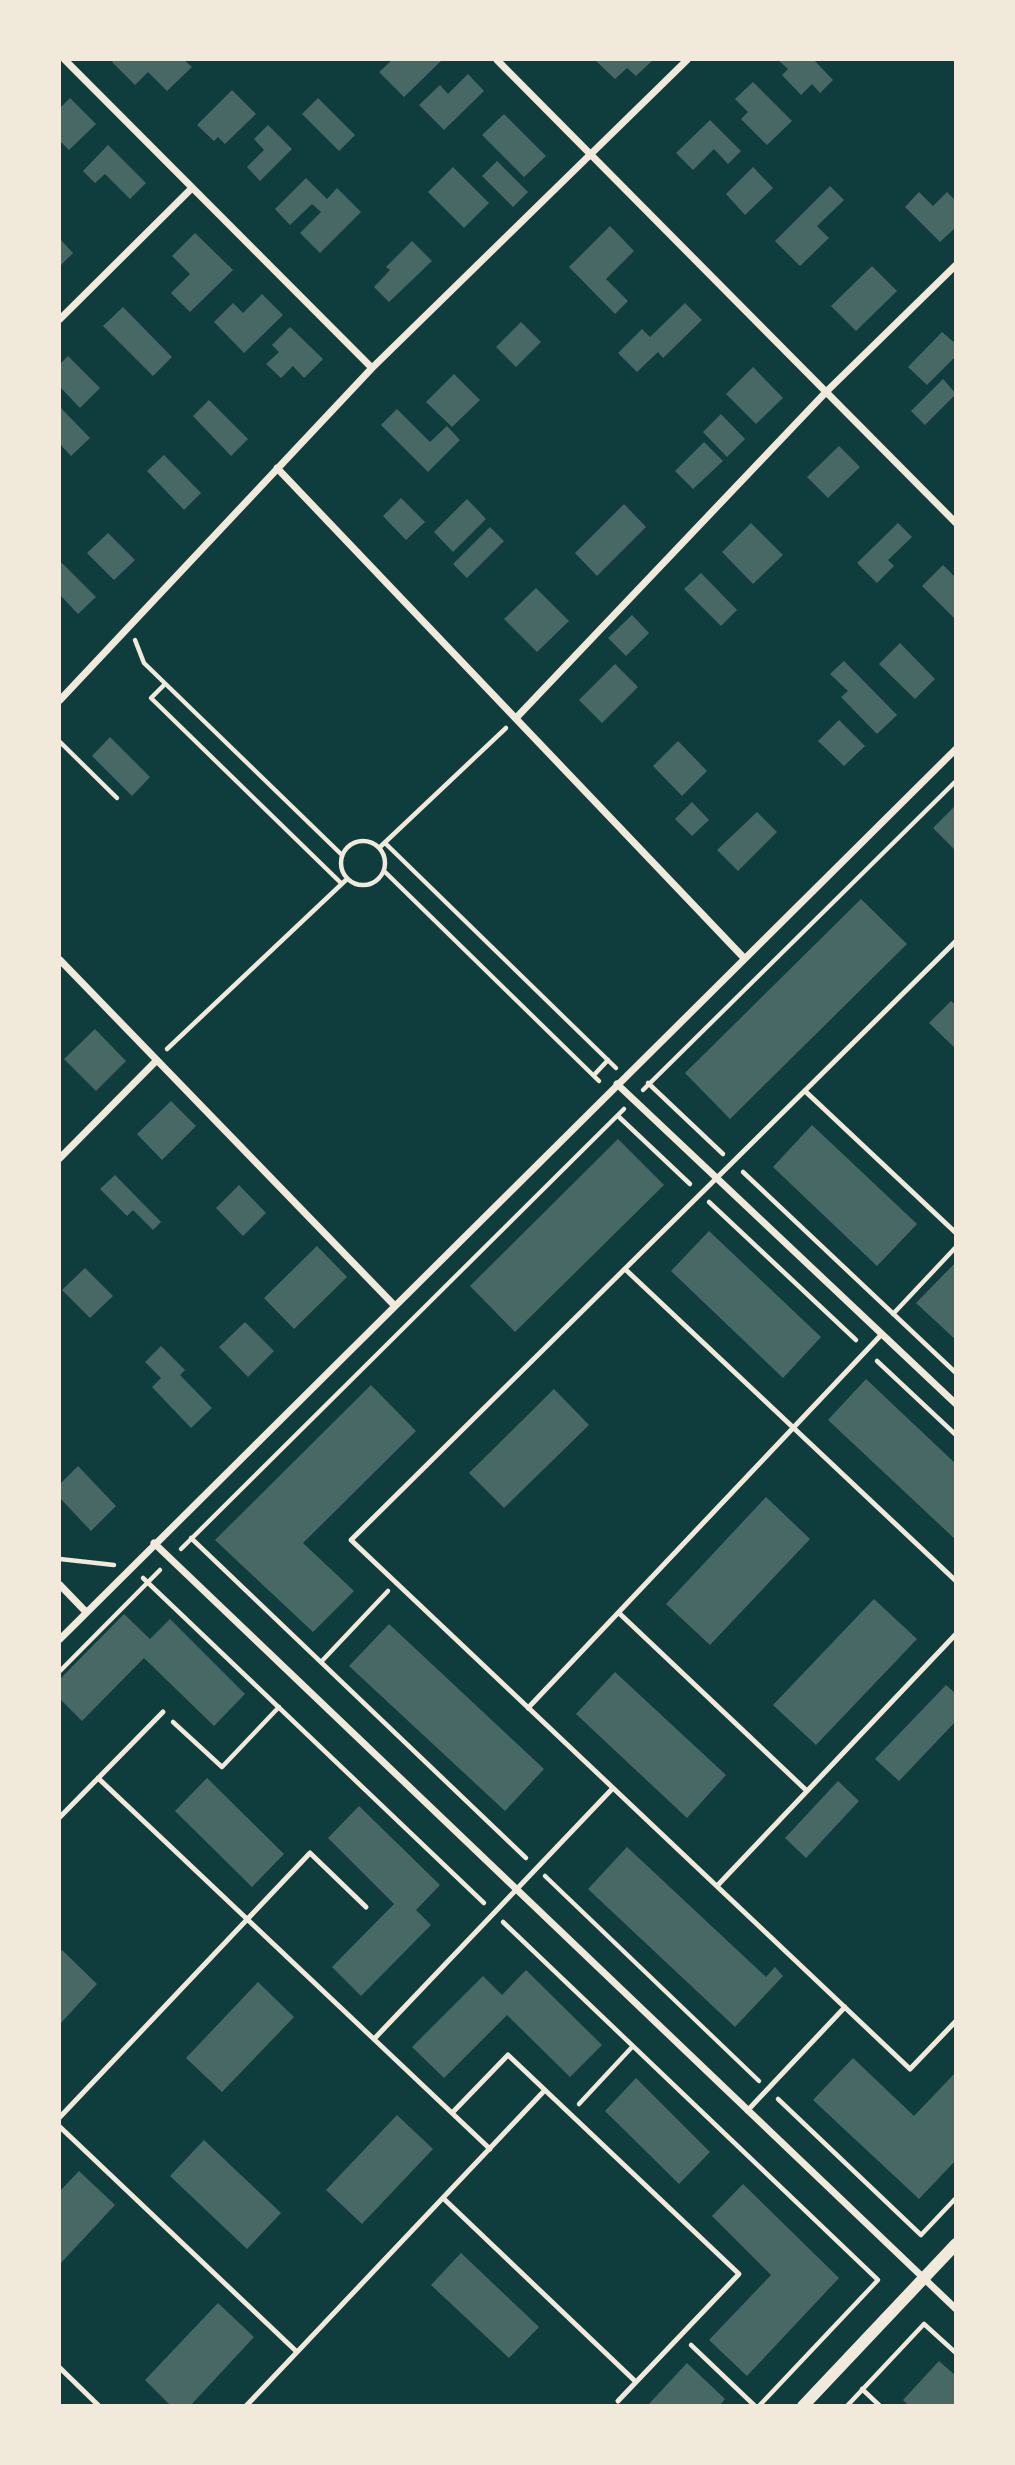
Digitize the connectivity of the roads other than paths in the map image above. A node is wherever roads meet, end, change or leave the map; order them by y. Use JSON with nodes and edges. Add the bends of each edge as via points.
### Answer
{"nodes":[{"id":1,"x":65,"y":60,"type":"edge"},
{"id":2,"x":496,"y":60,"type":"edge"},
{"id":3,"x":687,"y":60,"type":"edge"},
{"id":4,"x":590,"y":154,"type":"junction"},
{"id":5,"x":192,"y":188,"type":"junction"},
{"id":6,"x":956,"y":265,"type":"edge"},
{"id":7,"x":60,"y":319,"type":"edge"},
{"id":8,"x":372,"y":368,"type":"junction"},
{"id":9,"x":826,"y":392,"type":"junction"},
{"id":10,"x":277,"y":468,"type":"junction"},
{"id":11,"x":956,"y":523,"type":"edge"},
{"id":12,"x":60,"y":700,"type":"edge"},
{"id":13,"x":517,"y":717,"type":"junction"},
{"id":14,"x":956,"y":748,"type":"edge"},
{"id":15,"x":956,"y":941,"type":"edge"},
{"id":16,"x":744,"y":957,"type":"junction"},
{"id":17,"x":60,"y":960,"type":"edge"},
{"id":18,"x":156,"y":1061,"type":"junction"},
{"id":19,"x":617,"y":1084,"type":"junction"},
{"id":20,"x":804,"y":1091,"type":"junction"},
{"id":21,"x":60,"y":1157,"type":"edge"},
{"id":22,"x":716,"y":1178,"type":"junction"},
{"id":23,"x":956,"y":1233,"type":"edge"},
{"id":24,"x":625,"y":1269,"type":"junction"},
{"id":25,"x":394,"y":1305,"type":"junction"},
{"id":26,"x":882,"y":1334,"type":"junction"},
{"id":27,"x":956,"y":1404,"type":"edge"},
{"id":28,"x":793,"y":1428,"type":"junction"},
{"id":29,"x":154,"y":1544,"type":"junction"},
{"id":30,"x":956,"y":1581,"type":"edge"},
{"id":31,"x":60,"y":1585,"type":"edge"},
{"id":32,"x":86,"y":1612,"type":"junction"},
{"id":33,"x":619,"y":1613,"type":"junction"},
{"id":34,"x":956,"y":1633,"type":"edge"},
{"id":35,"x":60,"y":1639,"type":"edge"},
{"id":36,"x":528,"y":1708,"type":"junction"},
{"id":37,"x":163,"y":1712,"type":"road end"},
{"id":38,"x":98,"y":1778,"type":"junction"},
{"id":39,"x":613,"y":1787,"type":"junction"},
{"id":40,"x":807,"y":1791,"type":"junction"},
{"id":41,"x":60,"y":1817,"type":"edge"},
{"id":42,"x":717,"y":1886,"type":"junction"},
{"id":43,"x":516,"y":1889,"type":"junction"},
{"id":44,"x":366,"y":1907,"type":"dead end"},
{"id":45,"x":247,"y":1919,"type":"junction"},
{"id":46,"x":845,"y":2007,"type":"junction"},
{"id":47,"x":956,"y":2021,"type":"edge"},
{"id":48,"x":374,"y":2039,"type":"junction"},
{"id":49,"x":545,"y":2090,"type":"junction"},
{"id":50,"x":747,"y":2111,"type":"junction"},
{"id":51,"x":453,"y":2113,"type":"junction"},
{"id":52,"x":60,"y":2117,"type":"edge"},
{"id":53,"x":60,"y":2127,"type":"edge"},
{"id":54,"x":490,"y":2148,"type":"junction"},
{"id":55,"x":443,"y":2198,"type":"junction"},
{"id":56,"x":956,"y":2244,"type":"edge"},
{"id":57,"x":923,"y":2278,"type":"junction"},
{"id":58,"x":956,"y":2309,"type":"edge"},
{"id":59,"x":297,"y":2352,"type":"junction"},
{"id":60,"x":60,"y":2368,"type":"edge"},
{"id":61,"x":636,"y":2382,"type":"junction"},
{"id":62,"x":618,"y":2401,"type":"dead end"},
{"id":63,"x":99,"y":2406,"type":"edge"},
{"id":64,"x":246,"y":2406,"type":"edge"},
{"id":65,"x":803,"y":2406,"type":"edge"}],
"edges":[{"from":1,"to":5,"type":"street"},
{"from":2,"to":4,"type":"street"},
{"from":3,"to":4,"type":"street"},
{"from":4,"to":8,"type":"street"},
{"from":4,"to":9,"type":"street"},
{"from":5,"to":7,"type":"street"},
{"from":5,"to":8,"type":"street"},
{"from":6,"to":9,"type":"street"},
{"from":8,"to":10,"type":"street"},
{"from":9,"to":11,"type":"street"},
{"from":9,"to":13,"type":"street"},
{"from":10,"to":12,"type":"street"},
{"from":10,"to":13,"type":"street"},
{"from":13,"to":16,"type":"street"},
{"from":14,"to":16,"type":"street"},
{"from":15,"to":20,"type":"lane"},
{"from":16,"to":19,"type":"street"},
{"from":17,"to":18,"type":"street"},
{"from":18,"to":21,"type":"street"},
{"from":18,"to":25,"type":"street"},
{"from":19,"to":22,"type":"street"},
{"from":19,"to":25,"type":"street"},
{"from":20,"to":22,"type":"lane"},
{"from":20,"to":23,"type":"lane"},
{"from":22,"to":24,"type":"lane"},
{"from":22,"to":26,"type":"street"},
{"from":24,"to":28,"type":"lane"},
{"from":24,"to":36,"type":"lane","via":[[351,1540]]},
{"from":25,"to":29,"type":"street"},
{"from":26,"to":27,"type":"street"},
{"from":26,"to":28,"type":"lane"},
{"from":28,"to":30,"type":"lane"},
{"from":28,"to":33,"type":"lane"},
{"from":29,"to":32,"type":"street"},
{"from":29,"to":43,"type":"street"},
{"from":31,"to":32,"type":"street"},
{"from":32,"to":35,"type":"street"},
{"from":33,"to":36,"type":"lane"},
{"from":33,"to":40,"type":"lane"},
{"from":34,"to":40,"type":"lane"},
{"from":36,"to":39,"type":"lane"},
{"from":37,"to":38,"type":"lane"},
{"from":38,"to":41,"type":"lane"},
{"from":38,"to":45,"type":"lane"},
{"from":39,"to":42,"type":"lane"},
{"from":39,"to":43,"type":"lane"},
{"from":40,"to":42,"type":"lane"},
{"from":42,"to":46,"type":"lane"},
{"from":43,"to":48,"type":"lane"},
{"from":43,"to":50,"type":"street"},
{"from":44,"to":45,"type":"lane","via":[[310,1853]]},
{"from":45,"to":48,"type":"lane"},
{"from":45,"to":52,"type":"lane"},
{"from":46,"to":47,"type":"lane","via":[[910,2069]]},
{"from":46,"to":50,"type":"lane"},
{"from":48,"to":51,"type":"lane"},
{"from":49,"to":51,"type":"lane","via":[[508,2055]]},
{"from":49,"to":54,"type":"lane"},
{"from":49,"to":61,"type":"lane","via":[[738,2274]]},
{"from":50,"to":57,"type":"street"},
{"from":51,"to":54,"type":"lane"},
{"from":53,"to":59,"type":"lane"},
{"from":54,"to":55,"type":"lane"},
{"from":55,"to":59,"type":"lane"},
{"from":55,"to":61,"type":"lane"},
{"from":56,"to":57,"type":"street"},
{"from":57,"to":58,"type":"street"},
{"from":57,"to":65,"type":"street"},
{"from":59,"to":64,"type":"lane"},
{"from":60,"to":63,"type":"lane"},
{"from":61,"to":62,"type":"lane"}]}
